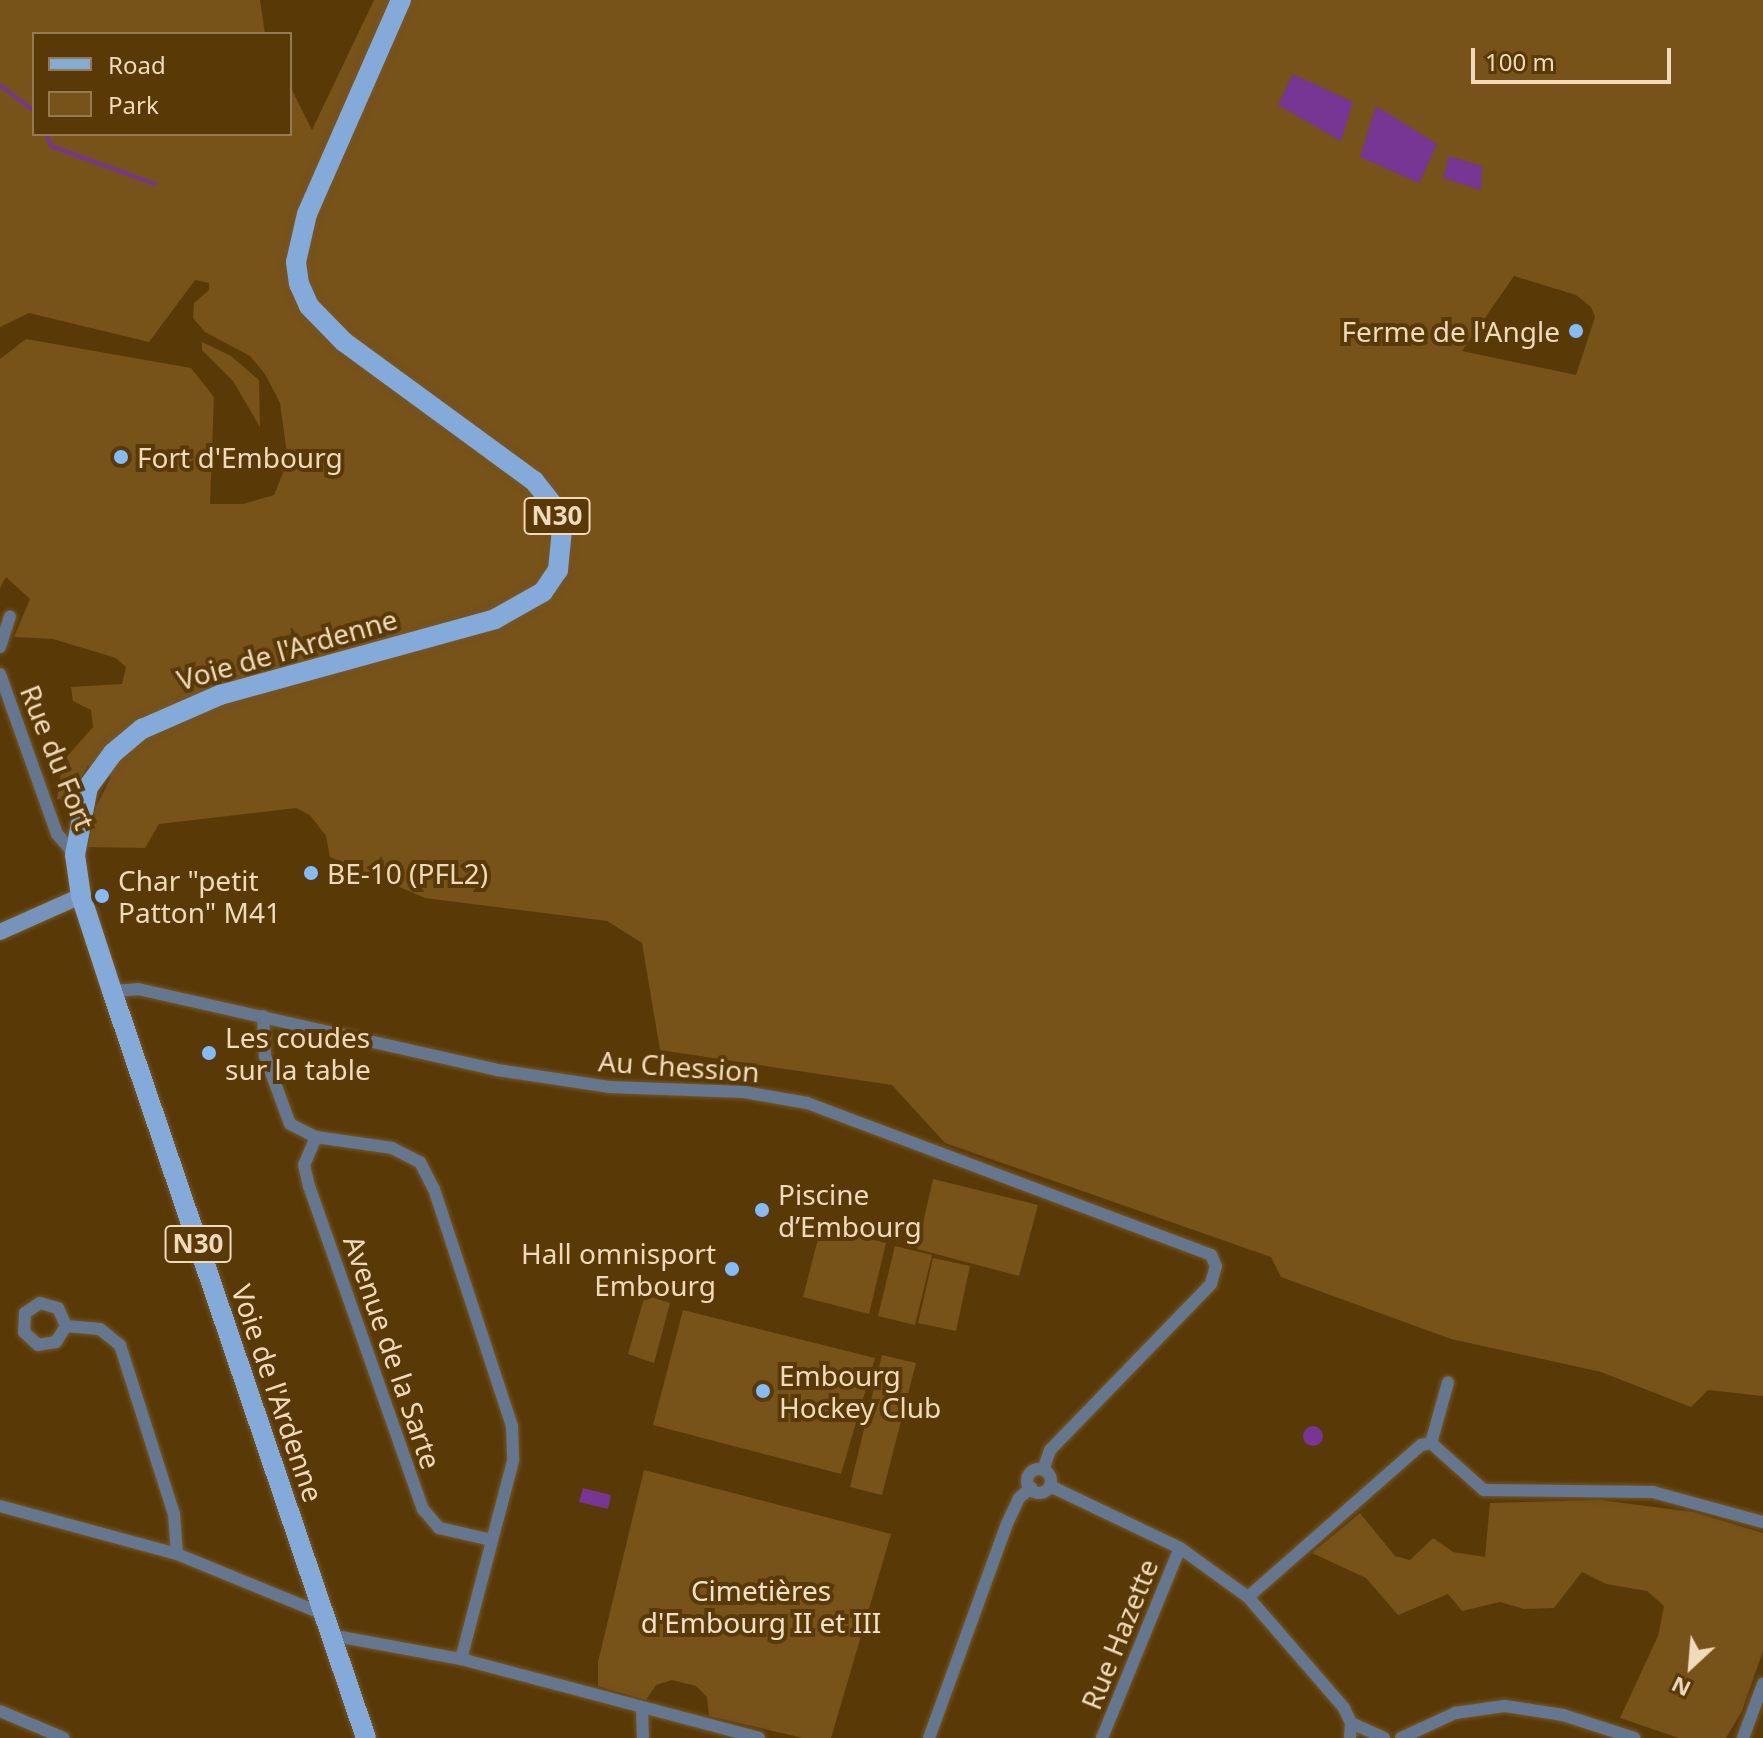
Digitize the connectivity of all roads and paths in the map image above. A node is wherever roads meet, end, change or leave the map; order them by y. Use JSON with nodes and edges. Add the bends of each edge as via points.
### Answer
{"nodes":[{"id":1,"x":401,"y":0,"type":"edge"},
{"id":2,"x":10,"y":617,"type":"dead end"},
{"id":3,"x":0,"y":647,"type":"edge"},
{"id":4,"x":0,"y":674,"type":"edge"},
{"id":5,"x":75,"y":855,"type":"junction"},
{"id":6,"x":81,"y":896,"type":"junction"},
{"id":7,"x":0,"y":932,"type":"edge"},
{"id":8,"x":112,"y":991,"type":"junction"},
{"id":9,"x":263,"y":1016,"type":"junction"},
{"id":10,"x":316,"y":1137,"type":"junction"},
{"id":11,"x":66,"y":1326,"type":"dead end"},
{"id":12,"x":1448,"y":1382,"type":"dead end"},
{"id":13,"x":1431,"y":1443,"type":"junction"},
{"id":14,"x":1043,"y":1470,"type":"junction"},
{"id":15,"x":1050,"y":1486,"type":"junction"},
{"id":16,"x":1031,"y":1488,"type":"junction"},
{"id":17,"x":0,"y":1506,"type":"edge"},
{"id":18,"x":1763,"y":1522,"type":"edge"},
{"id":19,"x":492,"y":1540,"type":"junction"},
{"id":20,"x":1180,"y":1548,"type":"junction"},
{"id":21,"x":177,"y":1554,"type":"junction"},
{"id":22,"x":1248,"y":1597,"type":"junction"},
{"id":23,"x":323,"y":1614,"type":"junction"},
{"id":24,"x":330,"y":1635,"type":"junction"},
{"id":25,"x":461,"y":1659,"type":"junction"},
{"id":26,"x":1763,"y":1684,"type":"edge"},
{"id":27,"x":642,"y":1710,"type":"junction"},
{"id":28,"x":0,"y":1711,"type":"edge"},
{"id":29,"x":1351,"y":1723,"type":"junction"},
{"id":30,"x":64,"y":1738,"type":"edge"},
{"id":31,"x":366,"y":1738,"type":"edge"},
{"id":32,"x":643,"y":1738,"type":"edge"},
{"id":33,"x":759,"y":1738,"type":"edge"},
{"id":34,"x":929,"y":1738,"type":"edge"},
{"id":35,"x":1102,"y":1738,"type":"edge"},
{"id":36,"x":1350,"y":1738,"type":"edge"},
{"id":37,"x":1384,"y":1738,"type":"edge"},
{"id":38,"x":1401,"y":1738,"type":"edge"},
{"id":39,"x":1634,"y":1738,"type":"edge"},
{"id":40,"x":1743,"y":1738,"type":"edge"}],
"edges":[{"from":1,"to":5,"type":"main road","name":"Voie de l'Ardenne","number":"N30","via":[[307,214],[296,273],[309,306],[326,327],[534,481],[553,505],[562,529],[558,570],[543,592],[495,619],[220,695],[142,729],[113,753],[88,787]]},
{"from":2,"to":3,"type":"street"},
{"from":4,"to":5,"type":"street","name":"Rue du Fort","via":[[57,834]]},
{"from":5,"to":6,"type":"main road","name":"Voie de l'Ardenne","number":"N30"},
{"from":6,"to":7,"type":"street"},
{"from":6,"to":8,"type":"main road","name":"Voie de l'Ardenne","number":"N30"},
{"from":8,"to":9,"type":"street","name":"Au Chession","via":[[138,989]]},
{"from":8,"to":23,"type":"main road","name":"Voie de l'Ardenne","number":"N30"},
{"from":9,"to":10,"type":"street","via":[[265,1056],[290,1124]]},
{"from":9,"to":14,"type":"street","name":"Au Chession","via":[[497,1070],[609,1087],[744,1092],[807,1103],[1199,1246],[1216,1266],[1205,1292],[1050,1450]]},
{"from":10,"to":19,"type":"street","name":"Avenue de la Sarte","via":[[304,1165],[309,1186],[423,1509],[439,1528]]},
{"from":10,"to":19,"type":"street","via":[[392,1148],[420,1162],[434,1189],[516,1442]]},
{"from":11,"to":21,"type":"street","via":[[100,1329],[120,1345],[174,1514]]},
{"from":12,"to":13,"type":"street"},
{"from":13,"to":18,"type":"street","via":[[1484,1490],[1653,1492]]},
{"from":13,"to":22,"type":"street","via":[[1421,1445]]},
{"from":14,"to":15,"type":"street"},
{"from":14,"to":16,"type":"street","via":[[1030,1474]]},
{"from":15,"to":16,"type":"street","via":[[1041,1492]]},
{"from":15,"to":20,"type":"street"},
{"from":16,"to":34,"type":"street","via":[[1019,1498],[1006,1526]]},
{"from":17,"to":21,"type":"street"},
{"from":19,"to":25,"type":"street"},
{"from":20,"to":22,"type":"street"},
{"from":20,"to":35,"type":"street","name":"Rue Hazette"},
{"from":21,"to":23,"type":"street"},
{"from":22,"to":29,"type":"street","via":[[1344,1708]]},
{"from":23,"to":24,"type":"main road","name":"Voie de l'Ardenne","number":"N30"},
{"from":24,"to":25,"type":"street"},
{"from":24,"to":31,"type":"main road","name":"Voie de l'Ardenne","number":"N30"},
{"from":25,"to":27,"type":"street"},
{"from":26,"to":40,"type":"street"},
{"from":27,"to":32,"type":"street"},
{"from":27,"to":33,"type":"street"},
{"from":28,"to":30,"type":"street"},
{"from":29,"to":36,"type":"street"},
{"from":29,"to":37,"type":"street"},
{"from":38,"to":39,"type":"street","via":[[1455,1713],[1505,1706],[1563,1715]]}]}
